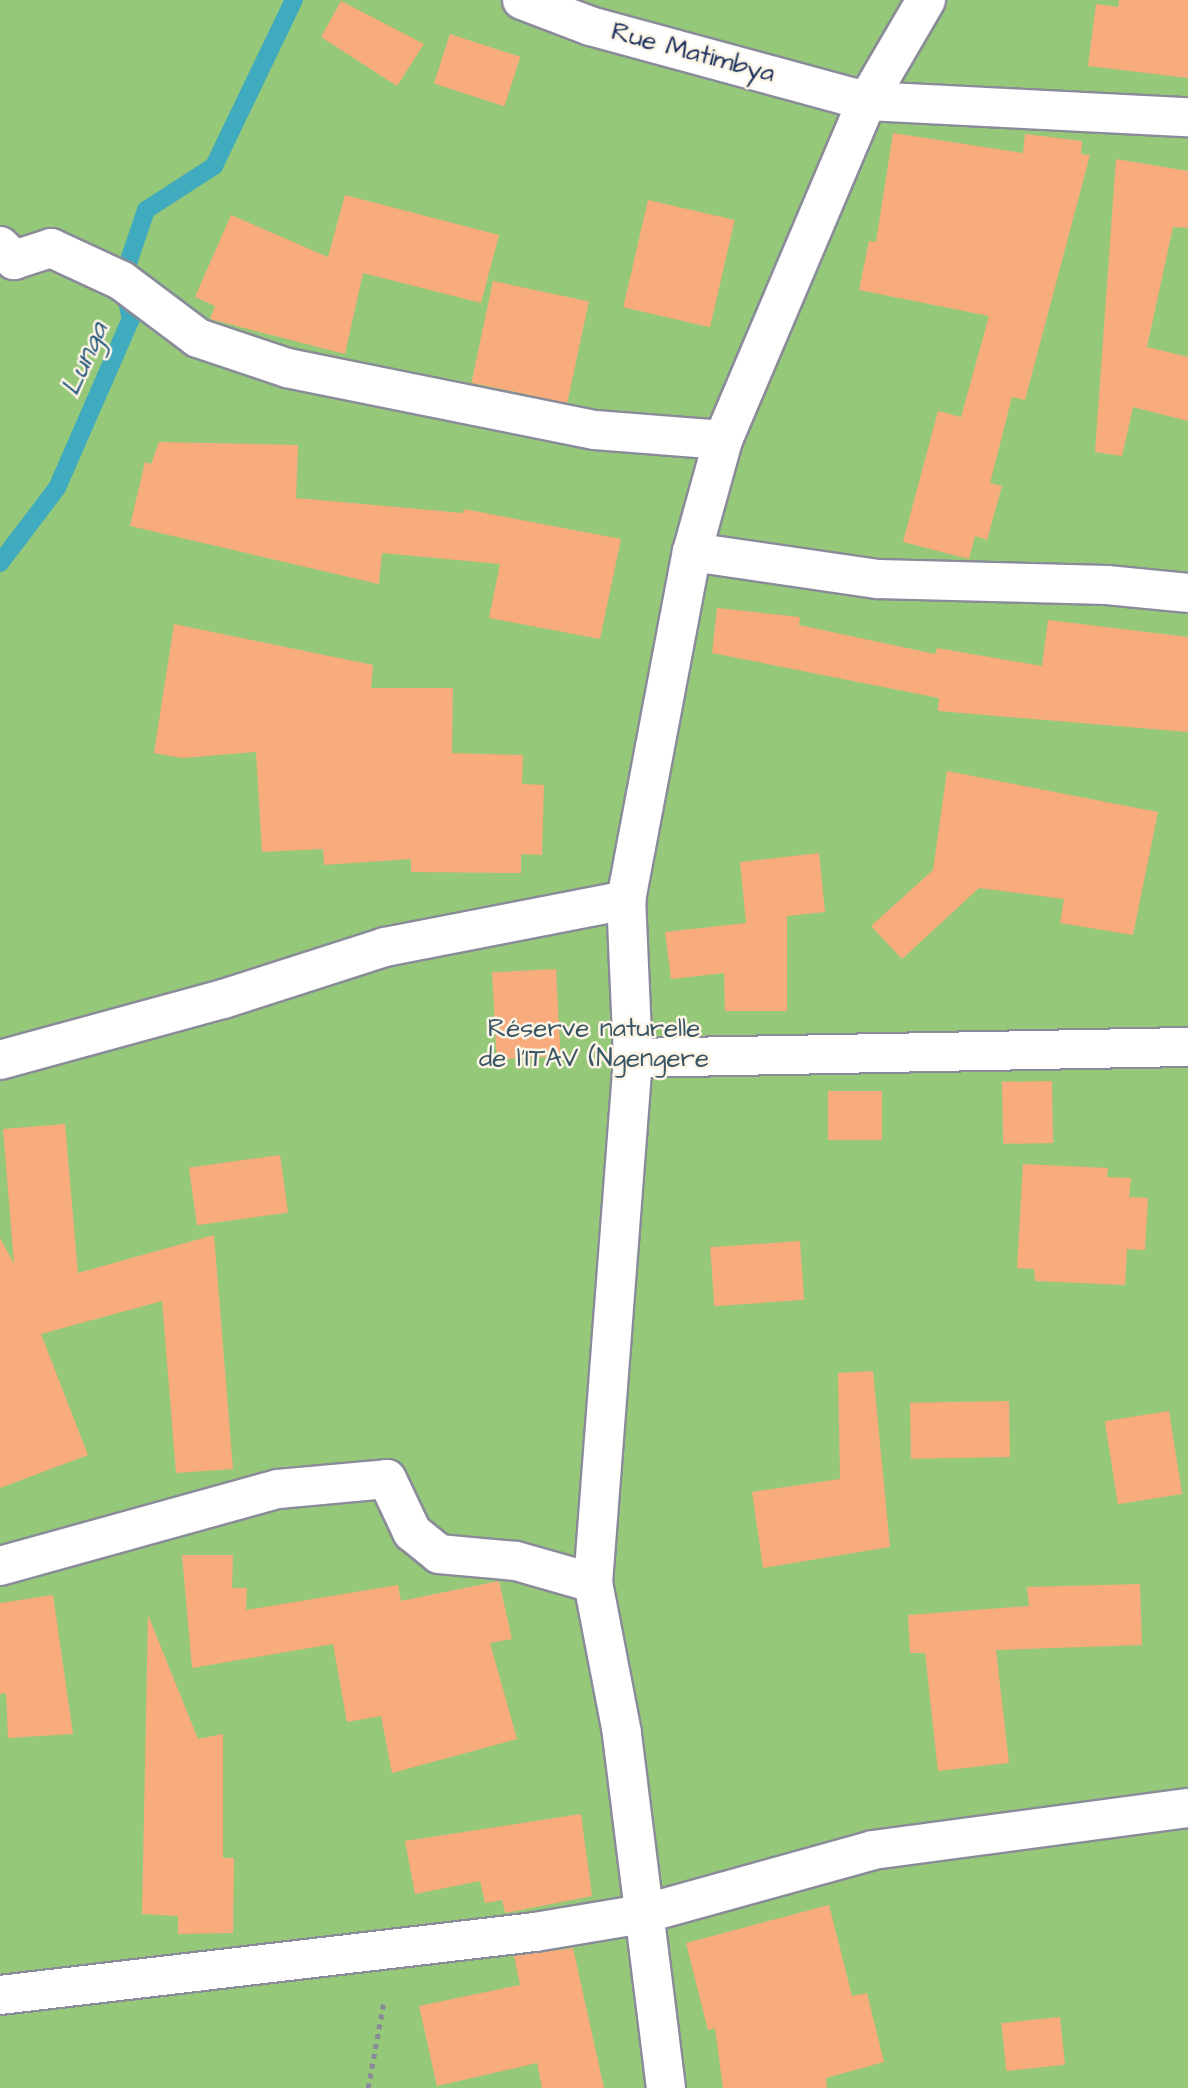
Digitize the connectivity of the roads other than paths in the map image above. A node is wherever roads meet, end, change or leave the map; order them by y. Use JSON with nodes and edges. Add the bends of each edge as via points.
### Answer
{"nodes":[{"id":1,"x":522,"y":0,"type":"edge"},
{"id":2,"x":926,"y":0,"type":"edge"},
{"id":3,"x":867,"y":101,"type":"junction"},
{"id":4,"x":1188,"y":117,"type":"edge"},
{"id":5,"x":0,"y":246,"type":"edge"},
{"id":6,"x":723,"y":440,"type":"junction"},
{"id":7,"x":692,"y":552,"type":"junction"},
{"id":8,"x":1188,"y":593,"type":"edge"},
{"id":9,"x":626,"y":901,"type":"junction"},
{"id":10,"x":1188,"y":1047,"type":"edge"},
{"id":11,"x":633,"y":1058,"type":"junction"},
{"id":12,"x":0,"y":1060,"type":"edge"},
{"id":13,"x":0,"y":1566,"type":"edge"},
{"id":14,"x":593,"y":1583,"type":"junction"},
{"id":15,"x":1188,"y":1808,"type":"edge"},
{"id":16,"x":643,"y":1914,"type":"junction"},
{"id":17,"x":0,"y":1995,"type":"edge"},
{"id":18,"x":666,"y":2088,"type":"edge"}],
"edges":[{"from":1,"to":3,"type":"street","name":"Rue Matimbya","via":[[590,26]]},
{"from":2,"to":3,"type":"street"},
{"from":3,"to":4,"type":"street","name":"Rue Matimbya"},
{"from":3,"to":6,"type":"street"},
{"from":5,"to":6,"type":"street","via":[[14,260],[51,248],[122,281],[198,338],[287,368],[595,430]]},
{"from":6,"to":7,"type":"street"},
{"from":7,"to":8,"type":"street","via":[[878,579],[1107,585]]},
{"from":7,"to":9,"type":"street"},
{"from":9,"to":11,"type":"street"},
{"from":9,"to":12,"type":"street","via":[[385,947],[223,999]]},
{"from":10,"to":11,"type":"street"},
{"from":11,"to":14,"type":"street"},
{"from":13,"to":14,"type":"street","via":[[278,1489],[387,1479],[412,1532],[439,1554],[516,1561]]},
{"from":14,"to":16,"type":"street","via":[[622,1733]]},
{"from":15,"to":16,"type":"street","via":[[873,1850]]},
{"from":16,"to":17,"type":"street","via":[[394,1951]]},
{"from":16,"to":18,"type":"street"}]}
